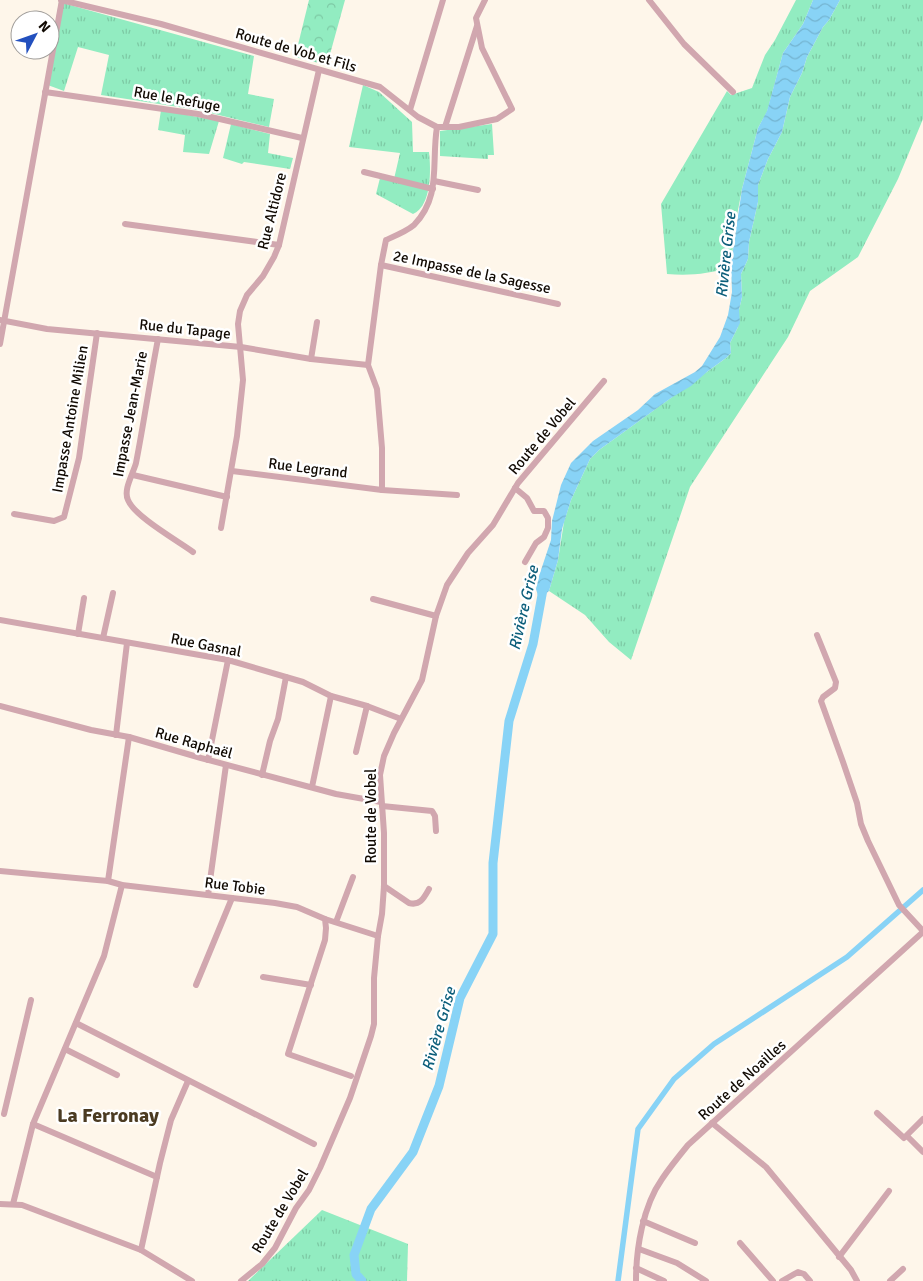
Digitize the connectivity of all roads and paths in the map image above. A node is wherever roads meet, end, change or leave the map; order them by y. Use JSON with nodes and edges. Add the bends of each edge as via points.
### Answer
{"nodes":[{"id":1,"x":61,"y":0,"type":"edge"},
{"id":2,"x":442,"y":0,"type":"edge"},
{"id":3,"x":485,"y":0,"type":"edge"},
{"id":4,"x":649,"y":0,"type":"edge"},
{"id":5,"x":478,"y":24,"type":"junction"},
{"id":6,"x":320,"y":70,"type":"junction"},
{"id":7,"x":45,"y":92,"type":"junction"},
{"id":8,"x":733,"y":92,"type":"dead end"},
{"id":9,"x":410,"y":110,"type":"junction"},
{"id":10,"x":437,"y":127,"type":"junction"},
{"id":11,"x":445,"y":127,"type":"junction"},
{"id":12,"x":302,"y":138,"type":"junction"},
{"id":13,"x":364,"y":172,"type":"dead end"},
{"id":14,"x":434,"y":181,"type":"junction"},
{"id":15,"x":433,"y":189,"type":"junction"},
{"id":16,"x":478,"y":190,"type":"dead end"},
{"id":17,"x":125,"y":224,"type":"dead end"},
{"id":18,"x":279,"y":245,"type":"junction"},
{"id":19,"x":381,"y":265,"type":"junction"},
{"id":20,"x":558,"y":304,"type":"dead end"},
{"id":21,"x":2,"y":320,"type":"edge"},
{"id":22,"x":316,"y":322,"type":"dead end"},
{"id":23,"x":97,"y":333,"type":"junction"},
{"id":24,"x":158,"y":339,"type":"junction"},
{"id":25,"x":0,"y":344,"type":"edge"},
{"id":26,"x":241,"y":347,"type":"junction"},
{"id":27,"x":311,"y":359,"type":"junction"},
{"id":28,"x":368,"y":365,"type":"junction"},
{"id":29,"x":604,"y":381,"type":"dead end"},
{"id":30,"x":232,"y":471,"type":"junction"},
{"id":31,"x":133,"y":475,"type":"junction"},
{"id":32,"x":516,"y":488,"type":"junction"},
{"id":33,"x":382,"y":490,"type":"junction"},
{"id":34,"x":457,"y":495,"type":"dead end"},
{"id":35,"x":227,"y":497,"type":"junction"},
{"id":36,"x":14,"y":514,"type":"dead end"},
{"id":37,"x":221,"y":528,"type":"dead end"},
{"id":38,"x":194,"y":552,"type":"dead end"},
{"id":39,"x":525,"y":562,"type":"dead end"},
{"id":40,"x":113,"y":592,"type":"dead end"},
{"id":41,"x":84,"y":598,"type":"dead end"},
{"id":42,"x":373,"y":599,"type":"dead end"},
{"id":43,"x":436,"y":616,"type":"junction"},
{"id":44,"x":0,"y":620,"type":"edge"},
{"id":45,"x":78,"y":634,"type":"junction"},
{"id":46,"x":817,"y":636,"type":"dead end"},
{"id":47,"x":103,"y":638,"type":"junction"},
{"id":48,"x":127,"y":643,"type":"junction"},
{"id":49,"x":228,"y":660,"type":"junction"},
{"id":50,"x":286,"y":677,"type":"junction"},
{"id":51,"x":331,"y":696,"type":"junction"},
{"id":52,"x":0,"y":706,"type":"edge"},
{"id":53,"x":367,"y":706,"type":"junction"},
{"id":54,"x":401,"y":719,"type":"junction"},
{"id":55,"x":116,"y":735,"type":"junction"},
{"id":56,"x":128,"y":737,"type":"junction"},
{"id":57,"x":356,"y":752,"type":"dead end"},
{"id":58,"x":208,"y":760,"type":"junction"},
{"id":59,"x":226,"y":765,"type":"junction"},
{"id":60,"x":262,"y":774,"type":"junction"},
{"id":61,"x":312,"y":787,"type":"junction"},
{"id":62,"x":382,"y":804,"type":"junction"},
{"id":63,"x":436,"y":831,"type":"dead end"},
{"id":64,"x":0,"y":871,"type":"edge"},
{"id":65,"x":354,"y":877,"type":"dead end"},
{"id":66,"x":108,"y":881,"type":"junction"},
{"id":67,"x":122,"y":885,"type":"junction"},
{"id":68,"x":384,"y":886,"type":"junction"},
{"id":69,"x":429,"y":890,"type":"dead end"},
{"id":70,"x":208,"y":895,"type":"junction"},
{"id":71,"x":232,"y":898,"type":"junction"},
{"id":72,"x":325,"y":919,"type":"junction"},
{"id":73,"x":336,"y":922,"type":"junction"},
{"id":74,"x":923,"y":931,"type":"edge"},
{"id":75,"x":378,"y":936,"type":"junction"},
{"id":76,"x":263,"y":977,"type":"dead end"},
{"id":77,"x":311,"y":985,"type":"junction"},
{"id":78,"x":196,"y":986,"type":"dead end"},
{"id":79,"x":31,"y":1000,"type":"dead end"},
{"id":80,"x":76,"y":1023,"type":"junction"},
{"id":81,"x":64,"y":1049,"type":"junction"},
{"id":82,"x":117,"y":1076,"type":"dead end"},
{"id":83,"x":351,"y":1076,"type":"dead end"},
{"id":84,"x":188,"y":1081,"type":"junction"},
{"id":85,"x":877,"y":1113,"type":"dead end"},
{"id":86,"x":4,"y":1114,"type":"dead end"},
{"id":87,"x":923,"y":1119,"type":"edge"},
{"id":88,"x":712,"y":1123,"type":"junction"},
{"id":89,"x":33,"y":1124,"type":"junction"},
{"id":90,"x":908,"y":1136,"type":"junction"},
{"id":91,"x":314,"y":1144,"type":"dead end"},
{"id":92,"x":923,"y":1152,"type":"edge"},
{"id":93,"x":157,"y":1177,"type":"junction"},
{"id":94,"x":889,"y":1191,"type":"dead end"},
{"id":95,"x":0,"y":1204,"type":"edge"},
{"id":96,"x":13,"y":1204,"type":"junction"},
{"id":97,"x":643,"y":1221,"type":"junction"},
{"id":98,"x":740,"y":1243,"type":"dead end"},
{"id":99,"x":695,"y":1244,"type":"dead end"},
{"id":100,"x":639,"y":1249,"type":"junction"},
{"id":101,"x":141,"y":1250,"type":"junction"},
{"id":102,"x":839,"y":1256,"type":"junction"},
{"id":103,"x":636,"y":1268,"type":"junction"},
{"id":104,"x":902,"y":1268,"type":"dead end"},
{"id":105,"x":192,"y":1281,"type":"edge"},
{"id":106,"x":241,"y":1281,"type":"edge"},
{"id":107,"x":636,"y":1281,"type":"edge"},
{"id":108,"x":664,"y":1281,"type":"edge"},
{"id":109,"x":706,"y":1281,"type":"edge"},
{"id":110,"x":773,"y":1281,"type":"edge"},
{"id":111,"x":782,"y":1281,"type":"edge"},
{"id":112,"x":810,"y":1281,"type":"edge"},
{"id":113,"x":857,"y":1281,"type":"edge"},
{"id":114,"x":890,"y":1281,"type":"edge"}],
"edges":[{"from":1,"to":6,"type":"street","name":"Route de Vob et Fils","via":[[161,24]]},
{"from":1,"to":7,"type":"street"},
{"from":2,"to":9,"type":"street"},
{"from":3,"to":5,"type":"street","via":[[476,18]]},
{"from":4,"to":8,"type":"street","via":[[684,44]]},
{"from":5,"to":11,"type":"street"},
{"from":5,"to":11,"type":"street","name":"Route de Vob et Fils","via":[[482,48],[512,109],[497,119]]},
{"from":6,"to":9,"type":"street","name":"Route de Vob et Fils","via":[[380,87]]},
{"from":6,"to":12,"type":"street","name":"Rue Altidore"},
{"from":7,"to":12,"type":"street","name":"Rue le Refuge","via":[[198,114]]},
{"from":7,"to":21,"type":"street"},
{"from":9,"to":10,"type":"street","name":"Route de Vob et Fils"},
{"from":10,"to":11,"type":"street","name":"Route de Vob et Fils"},
{"from":10,"to":14,"type":"street"},
{"from":12,"to":18,"type":"street","name":"Rue Altidore"},
{"from":13,"to":15,"type":"street"},
{"from":14,"to":15,"type":"street"},
{"from":14,"to":16,"type":"street"},
{"from":15,"to":19,"type":"street","via":[[426,208],[413,226],[386,240]]},
{"from":17,"to":18,"type":"street"},
{"from":18,"to":26,"type":"street","name":"Rue Altidore","via":[[263,276],[247,295],[240,312]]},
{"from":19,"to":20,"type":"street","name":"2e Impasse de la Sagesse"},
{"from":19,"to":28,"type":"street"},
{"from":21,"to":23,"type":"street","name":"Rue du Tapage","via":[[47,329]]},
{"from":21,"to":25,"type":"street"},
{"from":22,"to":27,"type":"street"},
{"from":23,"to":24,"type":"street","name":"Rue du Tapage"},
{"from":23,"to":36,"type":"street","name":"Impasse Antoine Milien","via":[[79,458],[64,517],[54,521]]},
{"from":24,"to":26,"type":"street","name":"Rue du Tapage"},
{"from":24,"to":31,"type":"street","name":"Impasse Jean-Marie"},
{"from":26,"to":27,"type":"street","name":"Rue du Tapage"},
{"from":26,"to":30,"type":"street","name":"Rue Altidore","via":[[243,380]]},
{"from":27,"to":28,"type":"street","name":"Rue du Tapage"},
{"from":28,"to":33,"type":"street","via":[[377,389]]},
{"from":29,"to":32,"type":"street","name":"Route de Vobel"},
{"from":30,"to":33,"type":"street","name":"Rue Legrand"},
{"from":30,"to":35,"type":"street","name":"Rue Altidore"},
{"from":31,"to":35,"type":"street"},
{"from":31,"to":38,"type":"street","name":"Impasse Jean-Marie","via":[[126,492],[136,512]]},
{"from":32,"to":39,"type":"street","via":[[534,511],[544,511],[548,518],[545,535]]},
{"from":32,"to":43,"type":"street","name":"Route de Vobel","via":[[493,525],[468,553],[447,585]]},
{"from":33,"to":34,"type":"street","name":"Rue Legrand"},
{"from":35,"to":37,"type":"street","name":"Rue Altidore"},
{"from":40,"to":47,"type":"street"},
{"from":41,"to":45,"type":"street"},
{"from":42,"to":43,"type":"street"},
{"from":43,"to":54,"type":"street","name":"Route de Vobel","via":[[422,680]]},
{"from":44,"to":45,"type":"street","name":"Rue Gasnal"},
{"from":45,"to":47,"type":"street","name":"Rue Gasnal"},
{"from":46,"to":74,"type":"street","via":[[836,682],[835,688],[821,702],[844,762],[863,830],[899,905]]},
{"from":47,"to":48,"type":"street","name":"Rue Gasnal"},
{"from":48,"to":49,"type":"street","name":"Rue Gasnal"},
{"from":48,"to":55,"type":"street"},
{"from":49,"to":50,"type":"street","name":"Rue Gasnal"},
{"from":49,"to":58,"type":"street"},
{"from":50,"to":51,"type":"street","name":"Rue Gasnal"},
{"from":50,"to":60,"type":"street"},
{"from":51,"to":53,"type":"street","name":"Rue Gasnal"},
{"from":51,"to":61,"type":"street"},
{"from":52,"to":55,"type":"street","name":"Rue Raphaël"},
{"from":53,"to":54,"type":"street","name":"Rue Gasnal"},
{"from":53,"to":57,"type":"street"},
{"from":54,"to":62,"type":"street","name":"Route de Vobel","via":[[384,756],[380,775]]},
{"from":55,"to":56,"type":"street","name":"Rue Raphaël"},
{"from":56,"to":58,"type":"street","name":"Rue Raphaël"},
{"from":56,"to":66,"type":"street"},
{"from":58,"to":59,"type":"street","name":"Rue Raphaël"},
{"from":59,"to":60,"type":"street","name":"Rue Raphaël"},
{"from":59,"to":70,"type":"street"},
{"from":60,"to":61,"type":"street","name":"Rue Raphaël"},
{"from":61,"to":62,"type":"street","name":"Rue Raphaël"},
{"from":62,"to":63,"type":"street","name":"Rue Raphaël","via":[[432,811]]},
{"from":62,"to":68,"type":"street","name":"Route de Vobel"},
{"from":64,"to":66,"type":"street","name":"Rue Tobie"},
{"from":65,"to":73,"type":"street"},
{"from":66,"to":67,"type":"street","name":"Rue Tobie"},
{"from":67,"to":70,"type":"street","name":"Rue Tobie"},
{"from":67,"to":80,"type":"street","via":[[104,956]]},
{"from":68,"to":69,"type":"street","via":[[414,904],[420,902]]},
{"from":68,"to":75,"type":"street","name":"Route de Vobel"},
{"from":70,"to":71,"type":"street","name":"Rue Tobie"},
{"from":71,"to":72,"type":"street","name":"Rue Tobie","via":[[297,907]]},
{"from":71,"to":78,"type":"street"},
{"from":72,"to":73,"type":"street","name":"Rue Tobie"},
{"from":72,"to":77,"type":"street","via":[[325,940]]},
{"from":73,"to":75,"type":"street","name":"Rue Tobie"},
{"from":74,"to":88,"type":"street","name":"Route de Noailles"},
{"from":75,"to":106,"type":"street","name":"Route de Vobel","via":[[374,1024],[344,1114],[309,1190],[275,1248]]},
{"from":76,"to":77,"type":"street"},
{"from":77,"to":83,"type":"street","via":[[288,1054]]},
{"from":79,"to":86,"type":"street"},
{"from":80,"to":81,"type":"street"},
{"from":80,"to":84,"type":"street"},
{"from":81,"to":82,"type":"street"},
{"from":81,"to":89,"type":"street"},
{"from":84,"to":91,"type":"street"},
{"from":84,"to":93,"type":"street","via":[[171,1120]]},
{"from":85,"to":90,"type":"street","via":[[901,1138]]},
{"from":87,"to":90,"type":"street"},
{"from":88,"to":97,"type":"street","name":"Route de Noailles","via":[[688,1145],[660,1181]]},
{"from":88,"to":102,"type":"street","via":[[766,1167]]},
{"from":89,"to":93,"type":"street"},
{"from":89,"to":96,"type":"street"},
{"from":90,"to":92,"type":"street"},
{"from":93,"to":101,"type":"street"},
{"from":94,"to":102,"type":"street"},
{"from":95,"to":96,"type":"street"},
{"from":96,"to":101,"type":"street"},
{"from":97,"to":99,"type":"street"},
{"from":97,"to":100,"type":"street","name":"Route de Noailles"},
{"from":98,"to":110,"type":"street"},
{"from":100,"to":103,"type":"street","name":"Route de Noailles"},
{"from":100,"to":109,"type":"street","via":[[677,1263]]},
{"from":101,"to":105,"type":"street"},
{"from":102,"to":113,"type":"street"},
{"from":103,"to":107,"type":"street","name":"Route de Noailles"},
{"from":103,"to":108,"type":"street"},
{"from":104,"to":114,"type":"street"},
{"from":111,"to":112,"type":"street","via":[[798,1272]]}]}
